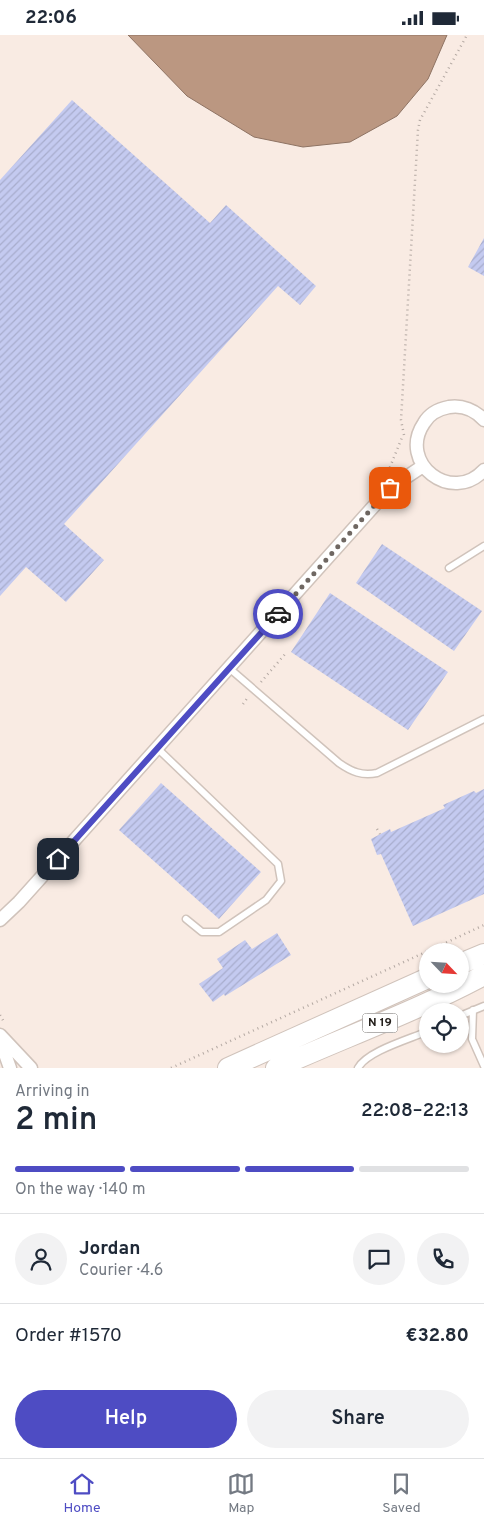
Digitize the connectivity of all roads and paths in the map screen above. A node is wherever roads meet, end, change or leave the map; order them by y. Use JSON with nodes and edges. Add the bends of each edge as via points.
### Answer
{"nodes":[{"id":1,"x":467,"y":35,"type":"edge"},
{"id":2,"x":484,"y":420,"type":"edge"},
{"id":3,"x":417,"y":452,"type":"junction"},
{"id":4,"x":423,"y":467,"type":"junction"},
{"id":5,"x":484,"y":470,"type":"edge"},
{"id":6,"x":484,"y":546,"type":"edge"},
{"id":7,"x":449,"y":568,"type":"dead end"},
{"id":8,"x":286,"y":653,"type":"dead end"},
{"id":9,"x":229,"y":668,"type":"junction"},
{"id":10,"x":260,"y":683,"type":"dead end"},
{"id":11,"x":248,"y":697,"type":"dead end"},
{"id":12,"x":243,"y":704,"type":"dead end"},
{"id":13,"x":484,"y":719,"type":"edge"},
{"id":14,"x":157,"y":748,"type":"junction"},
{"id":15,"x":377,"y":829,"type":"dead end"},
{"id":16,"x":380,"y":834,"type":"dead end"},
{"id":17,"x":186,"y":919,"type":"dead end"},
{"id":18,"x":0,"y":920,"type":"edge"},
{"id":19,"x":484,"y":925,"type":"edge"},
{"id":20,"x":445,"y":943,"type":"edge"},
{"id":21,"x":484,"y":954,"type":"edge"},
{"id":22,"x":419,"y":955,"type":"edge"},
{"id":23,"x":469,"y":960,"type":"edge"},
{"id":24,"x":484,"y":975,"type":"edge"},
{"id":25,"x":419,"y":982,"type":"edge"},
{"id":26,"x":484,"y":1005,"type":"edge"},
{"id":27,"x":473,"y":1010,"type":"junction"},
{"id":28,"x":469,"y":1012,"type":"edge"},
{"id":29,"x":0,"y":1035,"type":"edge"},
{"id":30,"x":419,"y":1035,"type":"edge"},
{"id":31,"x":0,"y":1040,"type":"edge"},
{"id":32,"x":484,"y":1066,"type":"edge"},
{"id":33,"x":10,"y":1068,"type":"edge"},
{"id":34,"x":31,"y":1068,"type":"edge"},
{"id":35,"x":171,"y":1068,"type":"edge"},
{"id":36,"x":228,"y":1068,"type":"edge"},
{"id":37,"x":276,"y":1068,"type":"edge"},
{"id":38,"x":358,"y":1068,"type":"edge"}],
"edges":[{"from":1,"to":3,"type":"path","via":[[420,120],[418,130],[401,420],[404,434]]},
{"from":2,"to":3,"type":"street","via":[[475,412],[460,407],[437,411],[420,428]]},
{"from":3,"to":4,"type":"street"},
{"from":4,"to":5,"type":"street","via":[[437,479],[455,483],[473,479]]},
{"from":4,"to":9,"type":"street","via":[[390,488]]},
{"from":6,"to":7,"type":"lane"},
{"from":8,"to":10,"type":"path"},
{"from":9,"to":13,"type":"lane","via":[[339,763],[366,775],[377,773]]},
{"from":9,"to":14,"type":"street"},
{"from":11,"to":12,"type":"path"},
{"from":14,"to":17,"type":"lane","via":[[278,864],[281,881],[266,901],[219,932],[202,932]]},
{"from":14,"to":18,"type":"street","via":[[20,902]]},
{"from":15,"to":16,"type":"path"},
{"from":19,"to":20,"type":"path"},
{"from":21,"to":23,"type":"main road"},
{"from":22,"to":35,"type":"path"},
{"from":24,"to":37,"type":"main road","number":"N 19","via":[[441,998]]},
{"from":25,"to":36,"type":"main road","number":"N 19"},
{"from":26,"to":27,"type":"lane"},
{"from":27,"to":28,"type":"lane"},
{"from":27,"to":32,"type":"lane","via":[[472,1039]]},
{"from":29,"to":34,"type":"street"},
{"from":30,"to":38,"type":"lane","via":[[373,1055]]},
{"from":31,"to":33,"type":"street"}]}
